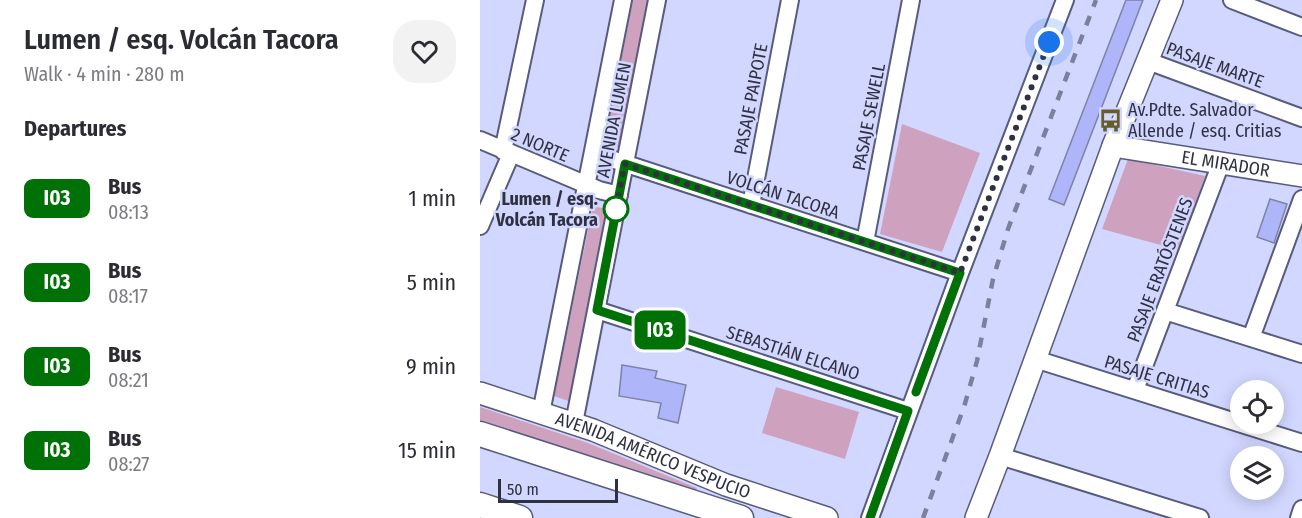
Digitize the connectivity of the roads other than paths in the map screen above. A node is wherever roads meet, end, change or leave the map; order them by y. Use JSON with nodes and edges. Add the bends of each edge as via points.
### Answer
{"nodes":[{"id":1,"x":535,"y":0,"type":"edge"},
{"id":2,"x":623,"y":0,"type":"edge"},
{"id":3,"x":657,"y":0,"type":"edge"},
{"id":4,"x":790,"y":0,"type":"edge"},
{"id":5,"x":911,"y":0,"type":"edge"},
{"id":6,"x":1065,"y":0,"type":"edge"},
{"id":7,"x":1172,"y":0,"type":"edge"},
{"id":8,"x":1232,"y":0,"type":"edge"},
{"id":9,"x":1302,"y":27,"type":"edge"},
{"id":10,"x":1148,"y":61,"type":"junction"},
{"id":11,"x":1302,"y":118,"type":"edge"},
{"id":12,"x":480,"y":140,"type":"edge"},
{"id":13,"x":1113,"y":146,"type":"junction"},
{"id":14,"x":507,"y":152,"type":"junction"},
{"id":15,"x":593,"y":153,"type":"junction"},
{"id":16,"x":1221,"y":163,"type":"junction"},
{"id":17,"x":625,"y":164,"type":"junction"},
{"id":18,"x":1302,"y":176,"type":"edge"},
{"id":19,"x":587,"y":185,"type":"junction"},
{"id":20,"x":619,"y":195,"type":"junction"},
{"id":21,"x":1302,"y":199,"type":"edge"},
{"id":22,"x":751,"y":205,"type":"junction"},
{"id":23,"x":480,"y":226,"type":"edge"},
{"id":24,"x":865,"y":242,"type":"junction"},
{"id":25,"x":960,"y":273,"type":"junction"},
{"id":26,"x":597,"y":310,"type":"junction"},
{"id":27,"x":1165,"y":311,"type":"junction"},
{"id":28,"x":1251,"y":338,"type":"junction"},
{"id":29,"x":1302,"y":354,"type":"edge"},
{"id":30,"x":1035,"y":359,"type":"junction"},
{"id":31,"x":1135,"y":390,"type":"junction"},
{"id":32,"x":480,"y":393,"type":"edge"},
{"id":33,"x":908,"y":411,"type":"junction"},
{"id":34,"x":541,"y":413,"type":"junction"},
{"id":35,"x":574,"y":423,"type":"junction"},
{"id":36,"x":480,"y":434,"type":"edge"},
{"id":37,"x":1302,"y":443,"type":"edge"},
{"id":38,"x":1000,"y":456,"type":"junction"},
{"id":39,"x":480,"y":505,"type":"edge"},
{"id":40,"x":1302,"y":509,"type":"edge"},
{"id":41,"x":872,"y":511,"type":"edge"},
{"id":42,"x":520,"y":518,"type":"edge"},
{"id":43,"x":741,"y":518,"type":"edge"},
{"id":44,"x":827,"y":518,"type":"edge"},
{"id":45,"x":976,"y":518,"type":"edge"},
{"id":46,"x":1200,"y":518,"type":"edge"},
{"id":47,"x":1299,"y":518,"type":"edge"}],
"edges":[{"from":1,"to":14,"type":"street"},
{"from":2,"to":15,"type":"street","name":"AVENIDA LUMEN"},
{"from":3,"to":17,"type":"street","name":"AVENIDA LUMEN"},
{"from":4,"to":22,"type":"street","name":"PASAJE PAIPOTE"},
{"from":5,"to":24,"type":"street","name":"PASAJE SEWELL"},
{"from":6,"to":25,"type":"street"},
{"from":7,"to":10,"type":"main road"},
{"from":8,"to":9,"type":"street"},
{"from":10,"to":11,"type":"street","name":"PASAJE MARTE"},
{"from":10,"to":13,"type":"main road"},
{"from":12,"to":14,"type":"street","name":"2 NORTE"},
{"from":13,"to":16,"type":"main road","name":"EL MIRADOR"},
{"from":13,"to":30,"type":"main road"},
{"from":14,"to":19,"type":"street","name":"2 NORTE"},
{"from":14,"to":23,"type":"street"},
{"from":15,"to":17,"type":"street","name":"VOLCÁN TACORA"},
{"from":15,"to":19,"type":"street","name":"AVENIDA LUMEN"},
{"from":16,"to":18,"type":"main road","name":"EL MIRADOR"},
{"from":16,"to":27,"type":"street","name":"PASAJE ERATÓSTENES"},
{"from":17,"to":20,"type":"street","name":"AVENIDA LUMEN"},
{"from":17,"to":22,"type":"street","name":"VOLCÁN TACORA"},
{"from":19,"to":20,"type":"street","name":"2 NORTE"},
{"from":19,"to":34,"type":"street","name":"AVENIDA LUMEN"},
{"from":20,"to":26,"type":"street","name":"AVENIDA LUMEN"},
{"from":21,"to":28,"type":"street"},
{"from":22,"to":24,"type":"street","name":"VOLCÁN TACORA"},
{"from":24,"to":25,"type":"street","name":"VOLCÁN TACORA"},
{"from":25,"to":33,"type":"street"},
{"from":26,"to":33,"type":"street","name":"SEBASTIÁN ELCANO"},
{"from":26,"to":35,"type":"street","name":"AVENIDA LUMEN"},
{"from":27,"to":28,"type":"street"},
{"from":27,"to":31,"type":"street","name":"PASAJE ERATÓSTENES"},
{"from":28,"to":29,"type":"street"},
{"from":30,"to":31,"type":"street","name":"PASAJE CRITIAS"},
{"from":30,"to":38,"type":"main road"},
{"from":31,"to":37,"type":"street","name":"PASAJE CRITIAS"},
{"from":32,"to":34,"type":"main road","name":"AVENIDA AMÉRICO VESPUCIO"},
{"from":33,"to":41,"type":"street"},
{"from":34,"to":35,"type":"main road","name":"AVENIDA AMÉRICO VESPUCIO"},
{"from":35,"to":44,"type":"main road","name":"AVENIDA AMÉRICO VESPUCIO","via":[[726,485]]},
{"from":36,"to":43,"type":"highway"},
{"from":38,"to":45,"type":"main road"},
{"from":38,"to":46,"type":"street"},
{"from":39,"to":42,"type":"highway"},
{"from":40,"to":47,"type":"street"}]}
